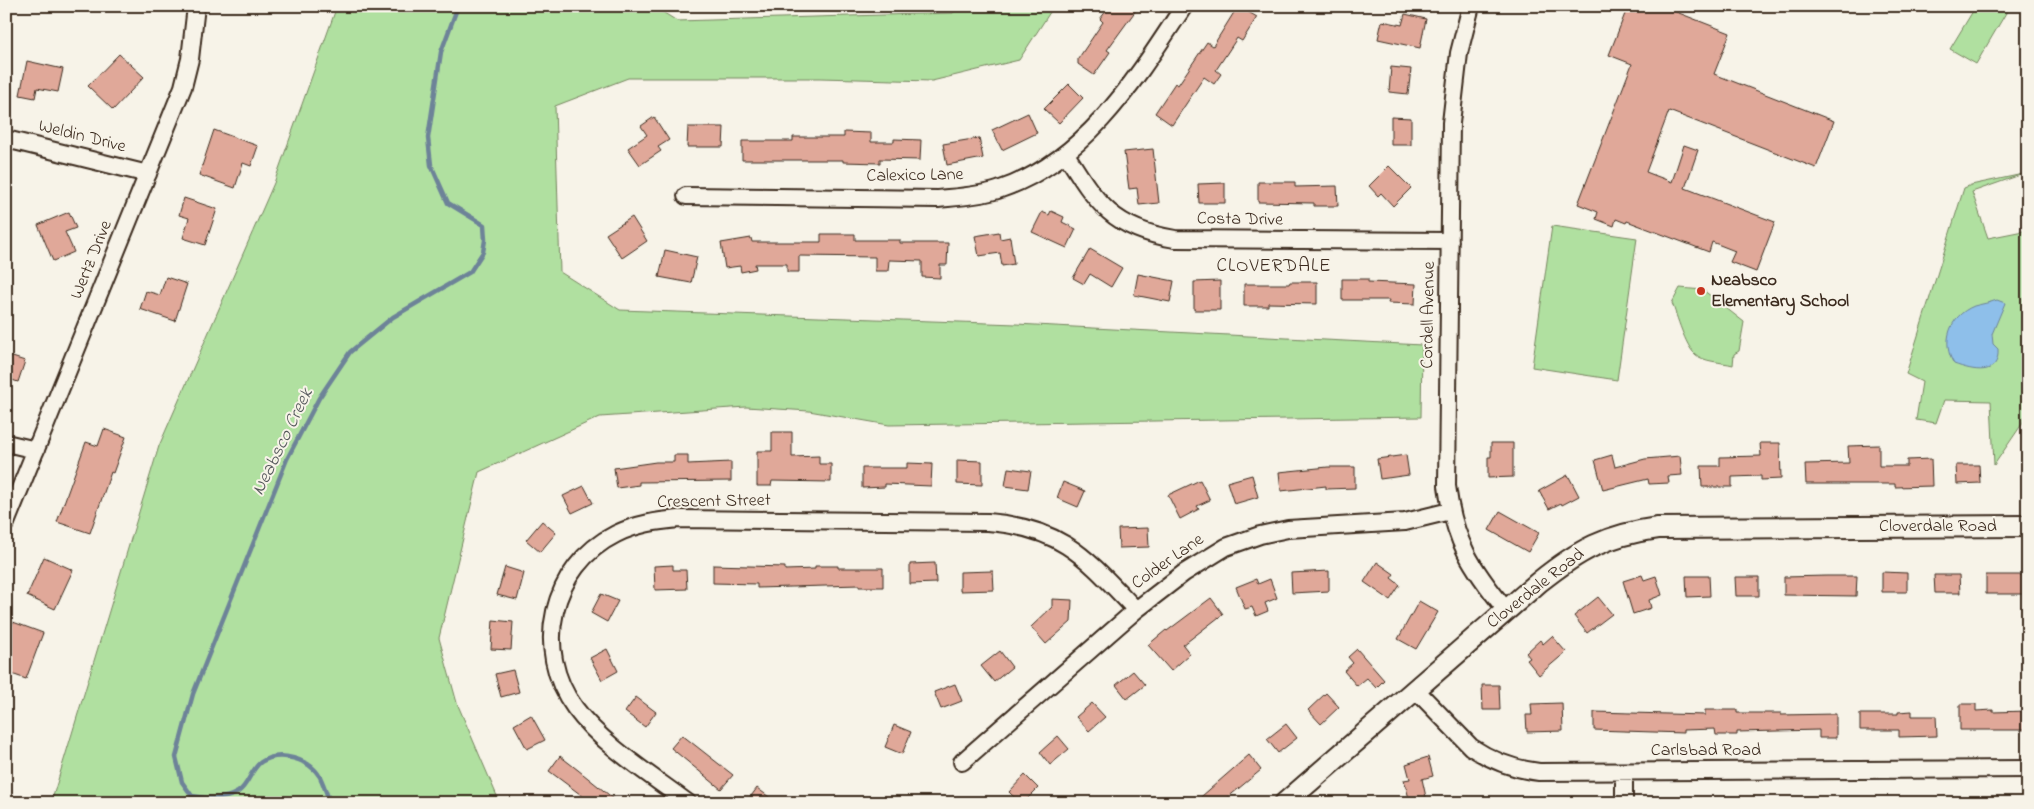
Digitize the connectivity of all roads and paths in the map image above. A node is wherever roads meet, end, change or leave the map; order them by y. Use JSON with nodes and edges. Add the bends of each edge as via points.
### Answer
{"nodes":[{"id":1,"x":196,"y":6,"type":"edge"},
{"id":2,"x":1184,"y":6,"type":"edge"},
{"id":3,"x":1471,"y":6,"type":"edge"},
{"id":4,"x":6,"y":139,"type":"edge"},
{"id":5,"x":1066,"y":154,"type":"junction"},
{"id":6,"x":148,"y":174,"type":"junction"},
{"id":7,"x":686,"y":196,"type":"dead end"},
{"id":8,"x":1450,"y":241,"type":"junction"},
{"id":9,"x":6,"y":443,"type":"edge"},
{"id":10,"x":36,"y":450,"type":"junction"},
{"id":11,"x":1450,"y":511,"type":"junction"},
{"id":12,"x":6,"y":523,"type":"edge"},
{"id":13,"x":2028,"y":526,"type":"edge"},
{"id":14,"x":1136,"y":610,"type":"junction"},
{"id":15,"x":1506,"y":610,"type":"junction"},
{"id":16,"x":1415,"y":689,"type":"junction"},
{"id":17,"x":962,"y":762,"type":"dead end"},
{"id":18,"x":2028,"y":769,"type":"edge"},
{"id":19,"x":1624,"y":772,"type":"junction"},
{"id":20,"x":688,"y":803,"type":"edge"},
{"id":21,"x":1285,"y":803,"type":"edge"},
{"id":22,"x":1624,"y":803,"type":"edge"}],
"edges":[{"from":1,"to":6,"type":"street","name":"Wertz Drive","via":[[183,87]]},
{"from":2,"to":5,"type":"street","name":"Calexico Lane","via":[[1125,92]]},
{"from":3,"to":8,"type":"street","name":"Cordell Avenue","via":[[1453,92]]},
{"from":4,"to":6,"type":"street","name":"Weldin Drive"},
{"from":5,"to":7,"type":"street","name":"Calexico Lane","via":[[1017,183],[965,197]]},
{"from":5,"to":8,"type":"street","name":"Costa Drive","via":[[1101,205],[1124,223],[1151,235],[1175,239]]},
{"from":6,"to":10,"type":"street","name":"Wertz Drive"},
{"from":8,"to":11,"type":"street","name":"Cordell Avenue","via":[[1447,486]]},
{"from":9,"to":10,"type":"street"},
{"from":10,"to":12,"type":"street","name":"Wertz Drive"},
{"from":11,"to":14,"type":"street","name":"Colder Lane","via":[[1405,522],[1302,528],[1260,535],[1207,557]]},
{"from":11,"to":15,"type":"street","name":"Cordell Avenue","via":[[1465,553]]},
{"from":13,"to":15,"type":"street","name":"Cloverdale Road","via":[[1658,528],[1632,532],[1588,547],[1564,562]]},
{"from":14,"to":17,"type":"street","name":"Colder Lane"},
{"from":14,"to":20,"type":"street","name":"Crescent Street","via":[[1075,550],[1032,529],[1008,524],[679,520],[642,524],[616,534],[585,556],[562,587],[552,623],[554,664],[567,696],[597,733]]},
{"from":15,"to":16,"type":"street","name":"Cloverdale Road"},
{"from":16,"to":19,"type":"street","name":"Carlsbad Road","via":[[1471,747],[1501,764],[1538,772]]},
{"from":16,"to":21,"type":"street","name":"Cloverdale Road"},
{"from":18,"to":19,"type":"street","name":"Carlsbad Road"},
{"from":19,"to":22,"type":"street"}]}
